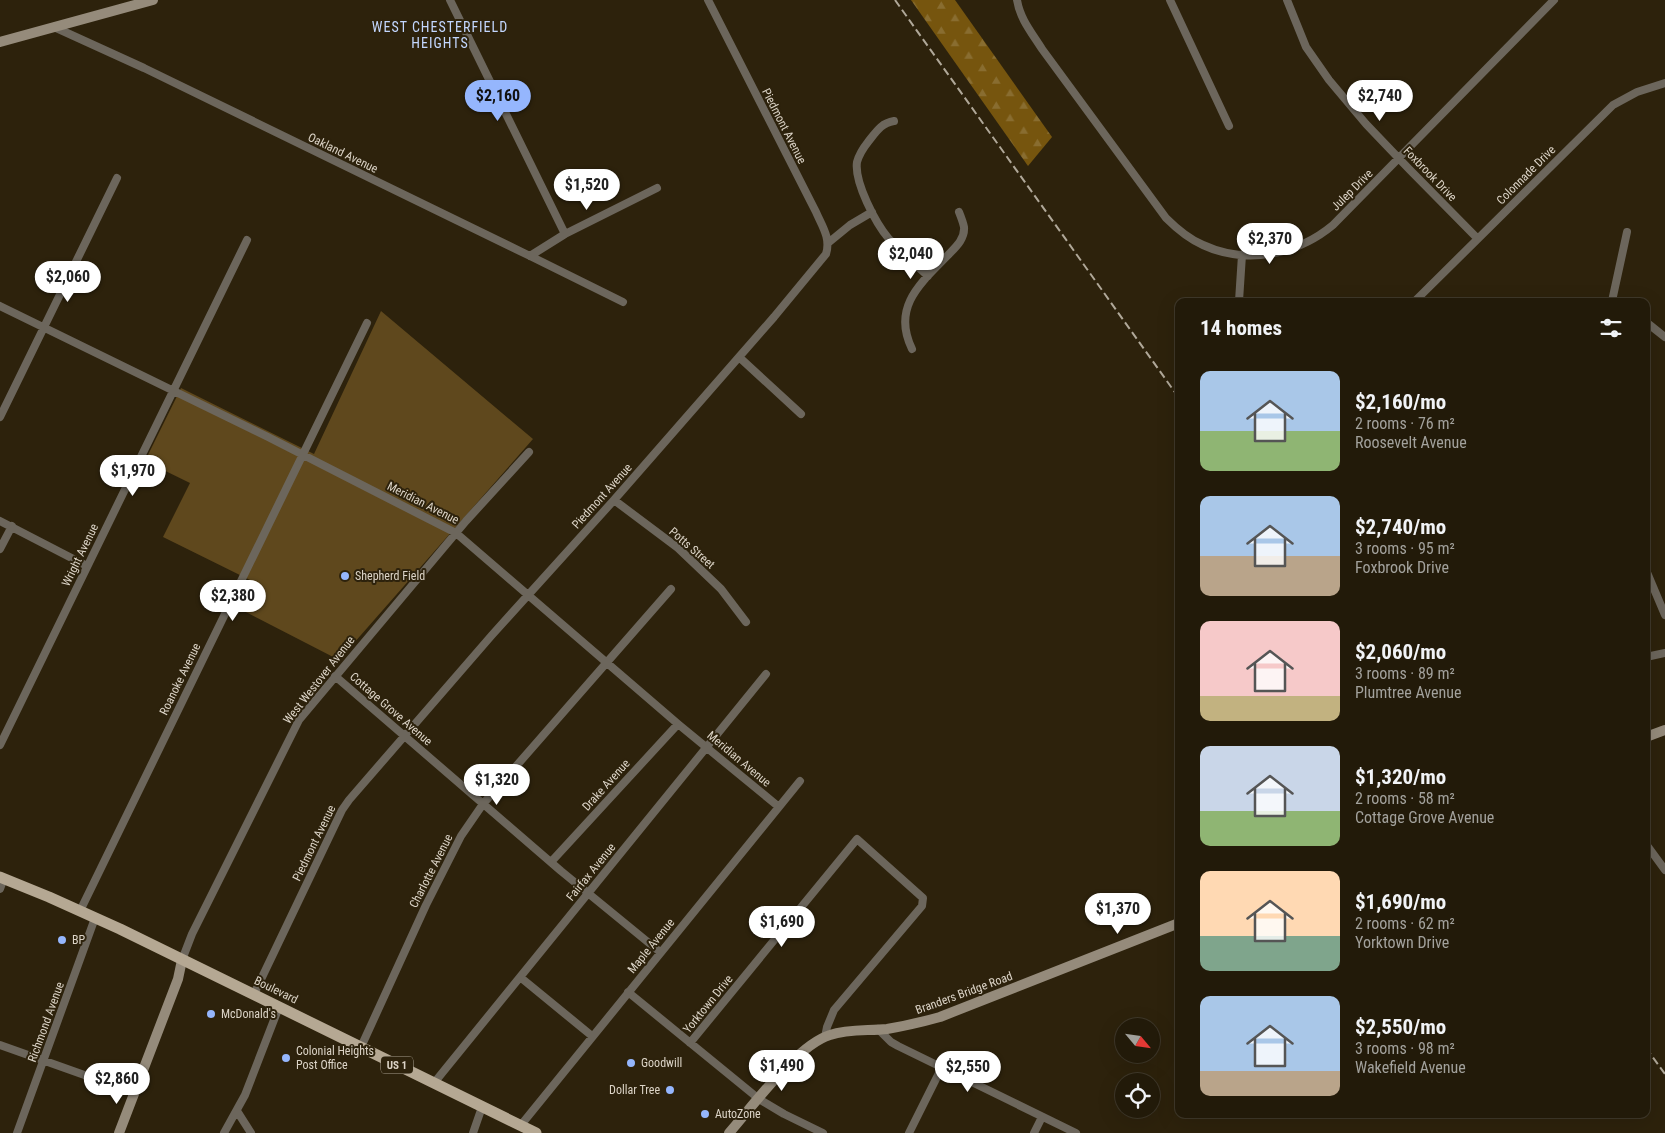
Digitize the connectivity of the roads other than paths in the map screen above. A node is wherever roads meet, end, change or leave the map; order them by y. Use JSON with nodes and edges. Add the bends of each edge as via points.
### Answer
{"nodes":[{"id":1,"x":153,"y":0,"type":"edge"},
{"id":2,"x":450,"y":0,"type":"edge"},
{"id":3,"x":708,"y":0,"type":"edge"},
{"id":4,"x":1017,"y":0,"type":"edge"},
{"id":5,"x":1170,"y":0,"type":"edge"},
{"id":6,"x":1287,"y":0,"type":"edge"},
{"id":7,"x":1554,"y":0,"type":"edge"},
{"id":8,"x":54,"y":27,"type":"junction"},
{"id":9,"x":0,"y":42,"type":"edge"},
{"id":10,"x":1665,"y":83,"type":"edge"},
{"id":11,"x":894,"y":121,"type":"dead end"},
{"id":12,"x":1229,"y":126,"type":"dead end"},
{"id":13,"x":1399,"y":159,"type":"junction"},
{"id":14,"x":117,"y":178,"type":"dead end"},
{"id":15,"x":657,"y":188,"type":"dead end"},
{"id":16,"x":872,"y":212,"type":"junction"},
{"id":17,"x":960,"y":212,"type":"dead end"},
{"id":18,"x":1627,"y":232,"type":"dead end"},
{"id":19,"x":566,"y":234,"type":"junction"},
{"id":20,"x":1477,"y":238,"type":"junction"},
{"id":21,"x":246,"y":240,"type":"dead end"},
{"id":22,"x":828,"y":243,"type":"junction"},
{"id":23,"x":1242,"y":255,"type":"junction"},
{"id":24,"x":530,"y":256,"type":"junction"},
{"id":25,"x":928,"y":276,"type":"junction"},
{"id":26,"x":1239,"y":298,"type":"edge"},
{"id":27,"x":1418,"y":298,"type":"edge"},
{"id":28,"x":1613,"y":298,"type":"edge"},
{"id":29,"x":622,"y":302,"type":"dead end"},
{"id":30,"x":0,"y":306,"type":"edge"},
{"id":31,"x":367,"y":323,"type":"dead end"},
{"id":32,"x":1650,"y":325,"type":"edge"},
{"id":33,"x":44,"y":328,"type":"junction"},
{"id":34,"x":1665,"y":337,"type":"edge"},
{"id":35,"x":912,"y":349,"type":"dead end"},
{"id":36,"x":739,"y":357,"type":"junction"},
{"id":37,"x":173,"y":391,"type":"junction"},
{"id":38,"x":801,"y":414,"type":"dead end"},
{"id":39,"x":0,"y":417,"type":"edge"},
{"id":40,"x":529,"y":452,"type":"dead end"},
{"id":41,"x":302,"y":454,"type":"junction"},
{"id":42,"x":614,"y":500,"type":"junction"},
{"id":43,"x":0,"y":521,"type":"edge"},
{"id":44,"x":12,"y":526,"type":"junction"},
{"id":45,"x":456,"y":532,"type":"junction"},
{"id":46,"x":0,"y":549,"type":"edge"},
{"id":47,"x":87,"y":566,"type":"junction"},
{"id":48,"x":1650,"y":579,"type":"edge"},
{"id":49,"x":671,"y":589,"type":"dead end"},
{"id":50,"x":529,"y":594,"type":"junction"},
{"id":51,"x":1665,"y":615,"type":"edge"},
{"id":52,"x":746,"y":622,"type":"dead end"},
{"id":53,"x":1665,"y":653,"type":"edge"},
{"id":54,"x":1650,"y":656,"type":"edge"},
{"id":55,"x":607,"y":663,"type":"junction"},
{"id":56,"x":766,"y":674,"type":"dead end"},
{"id":57,"x":335,"y":676,"type":"junction"},
{"id":58,"x":678,"y":724,"type":"junction"},
{"id":59,"x":1665,"y":730,"type":"edge"},
{"id":60,"x":404,"y":736,"type":"junction"},
{"id":61,"x":1650,"y":736,"type":"edge"},
{"id":62,"x":0,"y":746,"type":"edge"},
{"id":63,"x":707,"y":747,"type":"junction"},
{"id":64,"x":800,"y":781,"type":"dead end"},
{"id":65,"x":483,"y":804,"type":"junction"},
{"id":66,"x":779,"y":808,"type":"junction"},
{"id":67,"x":1650,"y":849,"type":"edge"},
{"id":68,"x":551,"y":862,"type":"junction"},
{"id":69,"x":1665,"y":870,"type":"edge"},
{"id":70,"x":1,"y":882,"type":"edge"},
{"id":71,"x":589,"y":893,"type":"junction"},
{"id":72,"x":80,"y":911,"type":"junction"},
{"id":73,"x":95,"y":918,"type":"junction"},
{"id":74,"x":1175,"y":925,"type":"edge"},
{"id":75,"x":660,"y":952,"type":"junction"},
{"id":76,"x":182,"y":960,"type":"junction"},
{"id":77,"x":520,"y":978,"type":"junction"},
{"id":78,"x":628,"y":992,"type":"junction"},
{"id":79,"x":254,"y":994,"type":"junction"},
{"id":80,"x":279,"y":1007,"type":"junction"},
{"id":81,"x":878,"y":1029,"type":"junction"},
{"id":82,"x":592,"y":1036,"type":"junction"},
{"id":83,"x":825,"y":1037,"type":"junction"},
{"id":84,"x":690,"y":1043,"type":"junction"},
{"id":85,"x":0,"y":1045,"type":"edge"},
{"id":86,"x":361,"y":1047,"type":"junction"},
{"id":87,"x":44,"y":1060,"type":"junction"},
{"id":88,"x":942,"y":1067,"type":"junction"},
{"id":89,"x":434,"y":1083,"type":"junction"},
{"id":90,"x":134,"y":1093,"type":"junction"},
{"id":91,"x":759,"y":1099,"type":"junction"},
{"id":92,"x":482,"y":1107,"type":"junction"},
{"id":93,"x":237,"y":1110,"type":"junction"},
{"id":94,"x":1042,"y":1116,"type":"junction"},
{"id":95,"x":521,"y":1126,"type":"junction"},
{"id":96,"x":17,"y":1133,"type":"edge"},
{"id":97,"x":119,"y":1133,"type":"edge"},
{"id":98,"x":224,"y":1133,"type":"edge"},
{"id":99,"x":251,"y":1133,"type":"edge"},
{"id":100,"x":473,"y":1133,"type":"edge"},
{"id":101,"x":536,"y":1133,"type":"edge"},
{"id":102,"x":729,"y":1133,"type":"edge"},
{"id":103,"x":823,"y":1133,"type":"edge"},
{"id":104,"x":909,"y":1133,"type":"edge"},
{"id":105,"x":1034,"y":1133,"type":"edge"},
{"id":106,"x":1076,"y":1133,"type":"edge"}],
"edges":[{"from":1,"to":8,"type":"street"},
{"from":2,"to":19,"type":"street"},
{"from":3,"to":22,"type":"street","name":"Piedmont Avenue","via":[[816,212]]},
{"from":4,"to":23,"type":"street","name":"Julep Drive","via":[[1025,23],[1042,48],[1166,218],[1202,245]]},
{"from":5,"to":12,"type":"street"},
{"from":6,"to":13,"type":"street","name":"Foxbrook Drive","via":[[1312,58]]},
{"from":7,"to":13,"type":"street","name":"Julep Drive"},
{"from":8,"to":9,"type":"street"},
{"from":8,"to":24,"type":"street","name":"Oakland Avenue"},
{"from":10,"to":20,"type":"street","name":"Colonnade Drive","via":[[1637,92],[1613,106]]},
{"from":11,"to":16,"type":"street","via":[[880,127],[865,145],[858,161],[859,181]]},
{"from":13,"to":20,"type":"street","name":"Foxbrook Drive"},
{"from":13,"to":23,"type":"street","name":"Julep Drive","via":[[1323,233],[1278,253]]},
{"from":14,"to":33,"type":"street"},
{"from":15,"to":19,"type":"street"},
{"from":16,"to":22,"type":"street"},
{"from":16,"to":25,"type":"street","via":[[889,239]]},
{"from":17,"to":25,"type":"street","via":[[964,228],[959,244]]},
{"from":18,"to":28,"type":"street"},
{"from":19,"to":24,"type":"street"},
{"from":20,"to":27,"type":"street","name":"Colonnade Drive"},
{"from":21,"to":37,"type":"street","name":"Wright Avenue"},
{"from":22,"to":36,"type":"street","name":"Piedmont Avenue","via":[[823,259]]},
{"from":23,"to":26,"type":"street"},
{"from":24,"to":29,"type":"street","name":"Oakland Avenue"},
{"from":25,"to":35,"type":"street","via":[[904,313],[906,338]]},
{"from":30,"to":33,"type":"street","name":"Meridian Avenue"},
{"from":31,"to":41,"type":"street","name":"Roanoke Avenue"},
{"from":32,"to":34,"type":"street"},
{"from":33,"to":37,"type":"street","name":"Meridian Avenue"},
{"from":33,"to":39,"type":"street"},
{"from":36,"to":38,"type":"street"},
{"from":36,"to":42,"type":"street","name":"Piedmont Avenue"},
{"from":37,"to":41,"type":"street","name":"Meridian Avenue"},
{"from":37,"to":47,"type":"street","name":"Wright Avenue"},
{"from":40,"to":45,"type":"street","name":"West Westover Avenue"},
{"from":41,"to":45,"type":"street","name":"Meridian Avenue"},
{"from":41,"to":72,"type":"street","name":"Roanoke Avenue"},
{"from":42,"to":50,"type":"street","name":"Piedmont Avenue"},
{"from":42,"to":52,"type":"street","name":"Potts Street","via":[[678,548],[720,589]]},
{"from":43,"to":44,"type":"street"},
{"from":44,"to":46,"type":"street"},
{"from":44,"to":47,"type":"street"},
{"from":45,"to":50,"type":"street","name":"Meridian Avenue"},
{"from":45,"to":57,"type":"street","name":"West Westover Avenue"},
{"from":47,"to":62,"type":"street","name":"Wright Avenue"},
{"from":48,"to":51,"type":"street"},
{"from":49,"to":55,"type":"street","name":"Charlotte Avenue"},
{"from":50,"to":55,"type":"street","name":"Meridian Avenue"},
{"from":50,"to":60,"type":"street","name":"Piedmont Avenue"},
{"from":53,"to":54,"type":"street"},
{"from":55,"to":58,"type":"street","name":"Meridian Avenue"},
{"from":55,"to":65,"type":"street","name":"Charlotte Avenue"},
{"from":56,"to":63,"type":"street","name":"Fairfax Avenue"},
{"from":57,"to":60,"type":"street","name":"Cottage Grove Avenue"},
{"from":57,"to":76,"type":"street","name":"West Westover Avenue","via":[[293,728]]},
{"from":58,"to":63,"type":"street","name":"Meridian Avenue"},
{"from":58,"to":68,"type":"street","name":"Drake Avenue"},
{"from":59,"to":61,"type":"street"},
{"from":60,"to":65,"type":"street","name":"Cottage Grove Avenue"},
{"from":60,"to":79,"type":"street","name":"Piedmont Avenue","via":[[342,810]]},
{"from":63,"to":66,"type":"street","name":"Meridian Avenue"},
{"from":63,"to":71,"type":"street","name":"Fairfax Avenue"},
{"from":64,"to":66,"type":"street","name":"Maple Avenue"},
{"from":65,"to":68,"type":"street","name":"Cottage Grove Avenue"},
{"from":65,"to":86,"type":"street","name":"Charlotte Avenue","via":[[461,836],[426,905]]},
{"from":66,"to":75,"type":"street","name":"Maple Avenue"},
{"from":67,"to":69,"type":"street"},
{"from":68,"to":71,"type":"street","name":"Cottage Grove Avenue"},
{"from":70,"to":72,"type":"main road","name":"Boulevard","number":"US 1"},
{"from":71,"to":75,"type":"street","name":"Cottage Grove Avenue"},
{"from":71,"to":77,"type":"street","name":"Fairfax Avenue"},
{"from":72,"to":73,"type":"main road","name":"Boulevard","number":"US 1"},
{"from":73,"to":76,"type":"main road","name":"Boulevard","number":"US 1"},
{"from":73,"to":87,"type":"street","name":"Richmond Avenue"},
{"from":74,"to":81,"type":"street","name":"Branders Bridge Road","via":[[940,1017]]},
{"from":75,"to":78,"type":"street","name":"Maple Avenue"},
{"from":76,"to":79,"type":"main road","name":"Boulevard","number":"US 1"},
{"from":76,"to":90,"type":"street","via":[[178,979]]},
{"from":77,"to":82,"type":"street"},
{"from":77,"to":89,"type":"street","name":"Fairfax Avenue"},
{"from":78,"to":82,"type":"street","name":"Maple Avenue"},
{"from":78,"to":84,"type":"street"},
{"from":79,"to":80,"type":"main road","name":"Boulevard","number":"US 1"},
{"from":80,"to":86,"type":"main road","name":"Boulevard","number":"US 1"},
{"from":80,"to":93,"type":"street"},
{"from":81,"to":83,"type":"street","name":"Branders Bridge Road","via":[[841,1032]]},
{"from":81,"to":88,"type":"street","via":[[891,1042]]},
{"from":82,"to":95,"type":"street","name":"Maple Avenue"},
{"from":83,"to":84,"type":"street","name":"Yorktown Drive","via":[[834,1010],[924,902],[856,839]]},
{"from":83,"to":91,"type":"street","name":"Branders Bridge Road","via":[[797,1057]]},
{"from":84,"to":91,"type":"street"},
{"from":85,"to":87,"type":"street"},
{"from":86,"to":89,"type":"main road","name":"Boulevard","number":"US 1"},
{"from":87,"to":90,"type":"street"},
{"from":87,"to":96,"type":"street","name":"Richmond Avenue"},
{"from":88,"to":94,"type":"street"},
{"from":88,"to":104,"type":"street"},
{"from":89,"to":92,"type":"main road","name":"Boulevard","number":"US 1"},
{"from":90,"to":97,"type":"street"},
{"from":91,"to":102,"type":"street","name":"Branders Bridge Road"},
{"from":91,"to":103,"type":"street"},
{"from":92,"to":95,"type":"main road","name":"Boulevard","number":"US 1"},
{"from":92,"to":100,"type":"street"},
{"from":93,"to":98,"type":"street"},
{"from":93,"to":99,"type":"street"},
{"from":94,"to":105,"type":"street"},
{"from":94,"to":106,"type":"street"},
{"from":95,"to":101,"type":"main road","name":"Boulevard","number":"US 1"}]}
